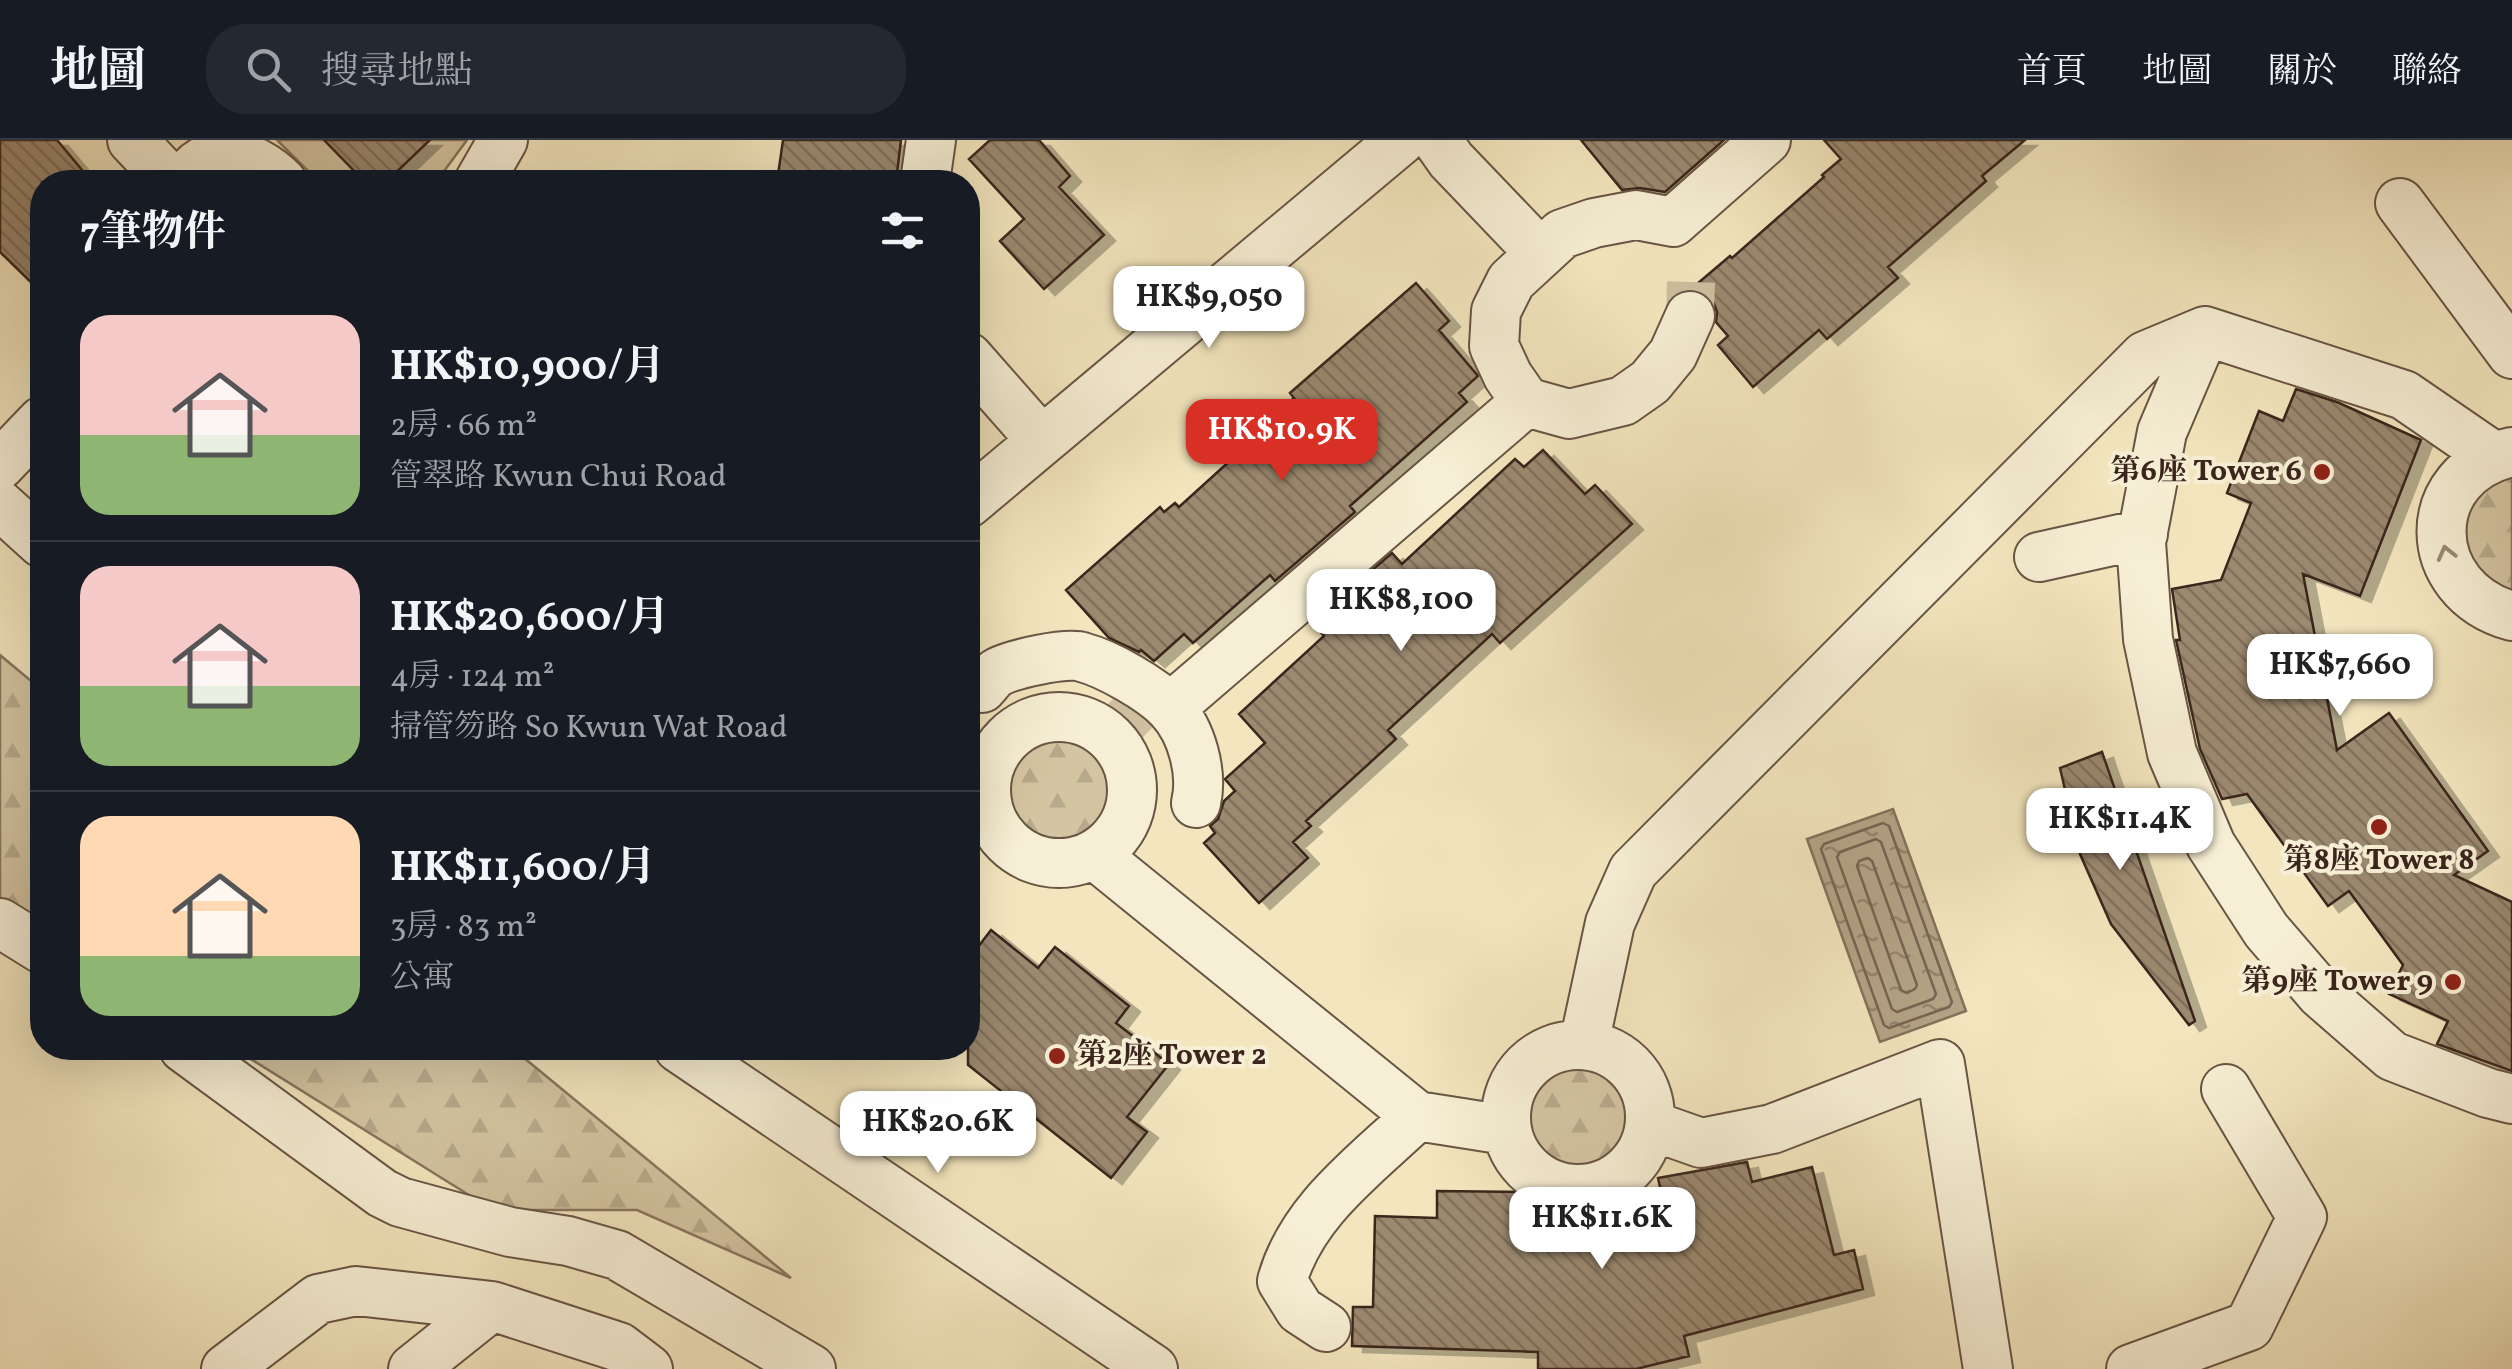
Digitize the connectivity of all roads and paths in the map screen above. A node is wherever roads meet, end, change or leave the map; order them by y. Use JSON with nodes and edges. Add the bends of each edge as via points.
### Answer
{"nodes":[{"id":1,"x":132,"y":140,"type":"edge"},
{"id":2,"x":503,"y":140,"type":"edge"},
{"id":3,"x":931,"y":140,"type":"edge"},
{"id":4,"x":1401,"y":140,"type":"edge"},
{"id":5,"x":1438,"y":140,"type":"edge"},
{"id":6,"x":1766,"y":140,"type":"edge"},
{"id":7,"x":230,"y":146,"type":"edge"},
{"id":8,"x":161,"y":170,"type":"edge"},
{"id":9,"x":194,"y":170,"type":"edge"},
{"id":10,"x":268,"y":170,"type":"edge"},
{"id":11,"x":486,"y":170,"type":"edge"},
{"id":12,"x":927,"y":170,"type":"edge"},
{"id":13,"x":2400,"y":203,"type":"dead end"},
{"id":14,"x":1540,"y":253,"type":"junction"},
{"id":15,"x":1690,"y":316,"type":"tunnel mouth"},
{"id":16,"x":2205,"y":331,"type":"junction"},
{"id":17,"x":2512,"y":354,"type":"edge"},
{"id":18,"x":980,"y":371,"type":"edge"},
{"id":19,"x":1526,"y":402,"type":"junction"},
{"id":20,"x":30,"y":434,"type":"edge"},
{"id":21,"x":1042,"y":441,"type":"junction"},
{"id":22,"x":2502,"y":454,"type":"edge"},
{"id":23,"x":0,"y":465,"type":"edge"},
{"id":24,"x":980,"y":494,"type":"edge"},
{"id":25,"x":0,"y":505,"type":"edge"},
{"id":26,"x":30,"y":532,"type":"edge"},
{"id":27,"x":2144,"y":534,"type":"junction"},
{"id":28,"x":2039,"y":557,"type":"dead end"},
{"id":29,"x":2512,"y":616,"type":"edge"},
{"id":30,"x":982,"y":688,"type":"dead end"},
{"id":31,"x":1170,"y":708,"type":"junction"},
{"id":32,"x":1196,"y":802,"type":"dead end"},
{"id":33,"x":1094,"y":854,"type":"junction"},
{"id":34,"x":0,"y":923,"type":"edge"},
{"id":35,"x":30,"y":942,"type":"edge"},
{"id":36,"x":1584,"y":1044,"type":"junction"},
{"id":37,"x":200,"y":1060,"type":"edge"},
{"id":38,"x":697,"y":1060,"type":"edge"},
{"id":39,"x":2226,"y":1089,"type":"dead end"},
{"id":40,"x":2512,"y":1100,"type":"edge"},
{"id":41,"x":1417,"y":1116,"type":"junction"},
{"id":42,"x":1650,"y":1125,"type":"junction"},
{"id":43,"x":1506,"y":1130,"type":"junction"},
{"id":44,"x":492,"y":1306,"type":"junction"},
{"id":45,"x":1326,"y":1327,"type":"dead end"},
{"id":46,"x":620,"y":1362,"type":"edge"},
{"id":47,"x":807,"y":1368,"type":"edge"},
{"id":48,"x":226,"y":1369,"type":"edge"},
{"id":49,"x":413,"y":1369,"type":"edge"},
{"id":50,"x":1153,"y":1369,"type":"edge"},
{"id":51,"x":1988,"y":1369,"type":"edge"},
{"id":52,"x":2131,"y":1369,"type":"edge"}],
"edges":[{"from":1,"to":8,"type":"street"},
{"from":2,"to":11,"type":"street"},
{"from":3,"to":12,"type":"street"},
{"from":4,"to":21,"type":"street"},
{"from":5,"to":14,"type":"street"},
{"from":6,"to":14,"type":"street","via":[[1673,222],[1636,215],[1594,223],[1562,234]]},
{"from":7,"to":9,"type":"street"},
{"from":7,"to":10,"type":"street"},
{"from":13,"to":17,"type":"street"},
{"from":14,"to":19,"type":"street","via":[[1511,281],[1496,311],[1494,346]]},
{"from":15,"to":19,"type":"street","via":[[1673,354],[1623,401],[1569,414]]},
{"from":16,"to":22,"type":"street","via":[[2404,396]]},
{"from":16,"to":27,"type":"street","via":[[2162,432]]},
{"from":16,"to":36,"type":"street","via":[[2145,356],[1633,871],[1610,923]]},
{"from":18,"to":21,"type":"street"},
{"from":19,"to":31,"type":"street"},
{"from":20,"to":23,"type":"street"},
{"from":21,"to":24,"type":"street"},
{"from":29,"to":22,"type":"street","one_way":true,"via":[[2467,594],[2450,572],[2442,545],[2442,518],[2452,492],[2470,471]]},
{"from":25,"to":26,"type":"street"},
{"from":27,"to":28,"type":"street"},
{"from":27,"to":40,"type":"street","via":[[2148,640],[2172,753],[2220,859],[2266,930],[2321,994],[2392,1056]]},
{"from":30,"to":31,"type":"street","via":[[997,672],[1079,655],[1122,674]]},
{"from":31,"to":32,"type":"street","via":[[1190,742],[1201,781]]},
{"from":33,"to":33,"type":"street","via":[[1050,863],[1018,851],[994,826],[986,782],[992,759],[1025,725],[1074,718],[1114,732],[1133,792],[1114,839]]},
{"from":33,"to":41,"type":"street"},
{"from":34,"to":35,"type":"street"},
{"from":36,"to":42,"type":"street","via":[[1626,1062],[1642,1080]]},
{"from":36,"to":43,"type":"street","via":[[1541,1054],[1524,1068],[1512,1086]]},
{"from":37,"to":47,"type":"street","via":[[382,1193],[617,1256]]},
{"from":38,"to":50,"type":"street"},
{"from":39,"to":52,"type":"street","via":[[2302,1217],[2249,1326]]},
{"from":41,"to":43,"type":"street"},
{"from":41,"to":45,"type":"street","via":[[1318,1211],[1289,1256],[1282,1281],[1300,1310]]},
{"from":42,"to":43,"type":"street","via":[[1631,1167],[1592,1188],[1569,1189],[1527,1169]]},
{"from":42,"to":51,"type":"street","via":[[1701,1142],[1772,1129],[1940,1064]]},
{"from":44,"to":46,"type":"street"},
{"from":44,"to":48,"type":"street","via":[[335,1294],[318,1299]]},
{"from":44,"to":49,"type":"street"}]}
